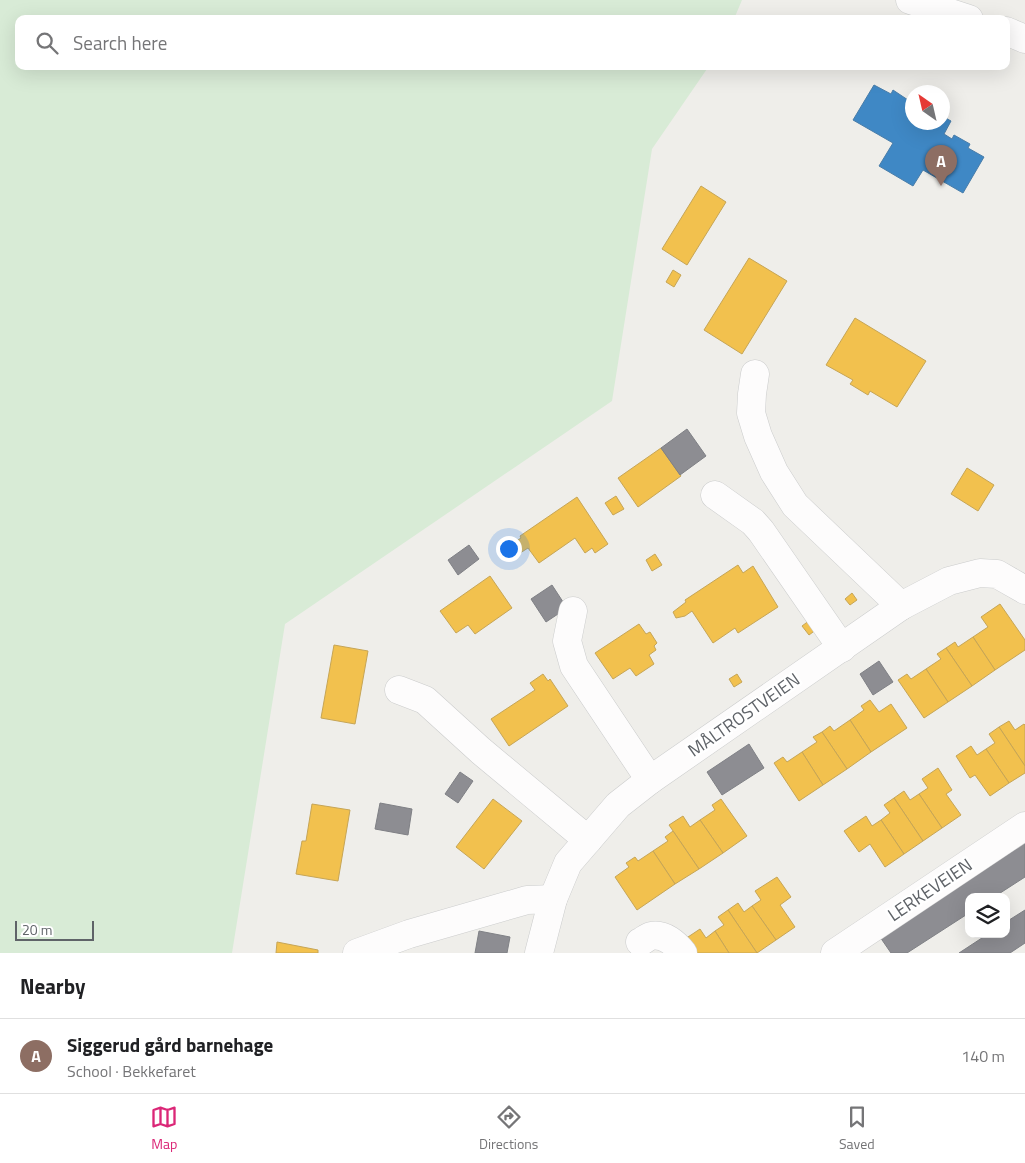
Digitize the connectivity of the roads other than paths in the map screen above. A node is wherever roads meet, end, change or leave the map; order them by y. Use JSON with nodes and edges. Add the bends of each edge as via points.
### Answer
{"nodes":[{"id":1,"x":910,"y":0,"type":"edge"},
{"id":2,"x":957,"y":15,"type":"edge"},
{"id":3,"x":1010,"y":32,"type":"edge"},
{"id":4,"x":1025,"y":39,"type":"edge"},
{"id":5,"x":755,"y":374,"type":"dead end"},
{"id":6,"x":714,"y":495,"type":"dead end"},
{"id":7,"x":1025,"y":590,"type":"edge"},
{"id":8,"x":901,"y":606,"type":"junction"},
{"id":9,"x":573,"y":611,"type":"dead end"},
{"id":10,"x":842,"y":648,"type":"junction"},
{"id":11,"x":399,"y":690,"type":"dead end"},
{"id":12,"x":650,"y":780,"type":"junction"},
{"id":13,"x":1025,"y":826,"type":"edge"},
{"id":14,"x":588,"y":840,"type":"junction"},
{"id":15,"x":553,"y":899,"type":"junction"},
{"id":16,"x":640,"y":942,"type":"dead end"},
{"id":17,"x":851,"y":949,"type":"edge"},
{"id":18,"x":357,"y":953,"type":"edge"},
{"id":19,"x":539,"y":953,"type":"edge"},
{"id":20,"x":683,"y":953,"type":"edge"}],
"edges":[{"from":1,"to":2,"type":"street"},
{"from":3,"to":4,"type":"street"},
{"from":5,"to":8,"type":"street","via":[[751,413],[774,472],[795,505]]},
{"from":6,"to":10,"type":"street","via":[[761,531]]},
{"from":7,"to":8,"type":"street","name":"MÅLTROSTVEIEN","via":[[997,574],[980,573],[949,581]]},
{"from":8,"to":10,"type":"street","name":"MÅLTROSTVEIEN"},
{"from":9,"to":12,"type":"street","via":[[567,641],[574,666]]},
{"from":10,"to":12,"type":"street","name":"MÅLTROSTVEIEN"},
{"from":11,"to":14,"type":"street","via":[[425,700]]},
{"from":12,"to":14,"type":"street","name":"MÅLTROSTVEIEN","via":[[618,805]]},
{"from":13,"to":17,"type":"street","name":"LERKEVEIEN"},
{"from":14,"to":15,"type":"street","name":"MÅLTROSTVEIEN","via":[[568,863]]},
{"from":15,"to":18,"type":"street","via":[[527,900],[409,934]]},
{"from":15,"to":19,"type":"street","name":"MÅLTROSTVEIEN"},
{"from":16,"to":20,"type":"street","via":[[651,936],[665,938]]}]}
